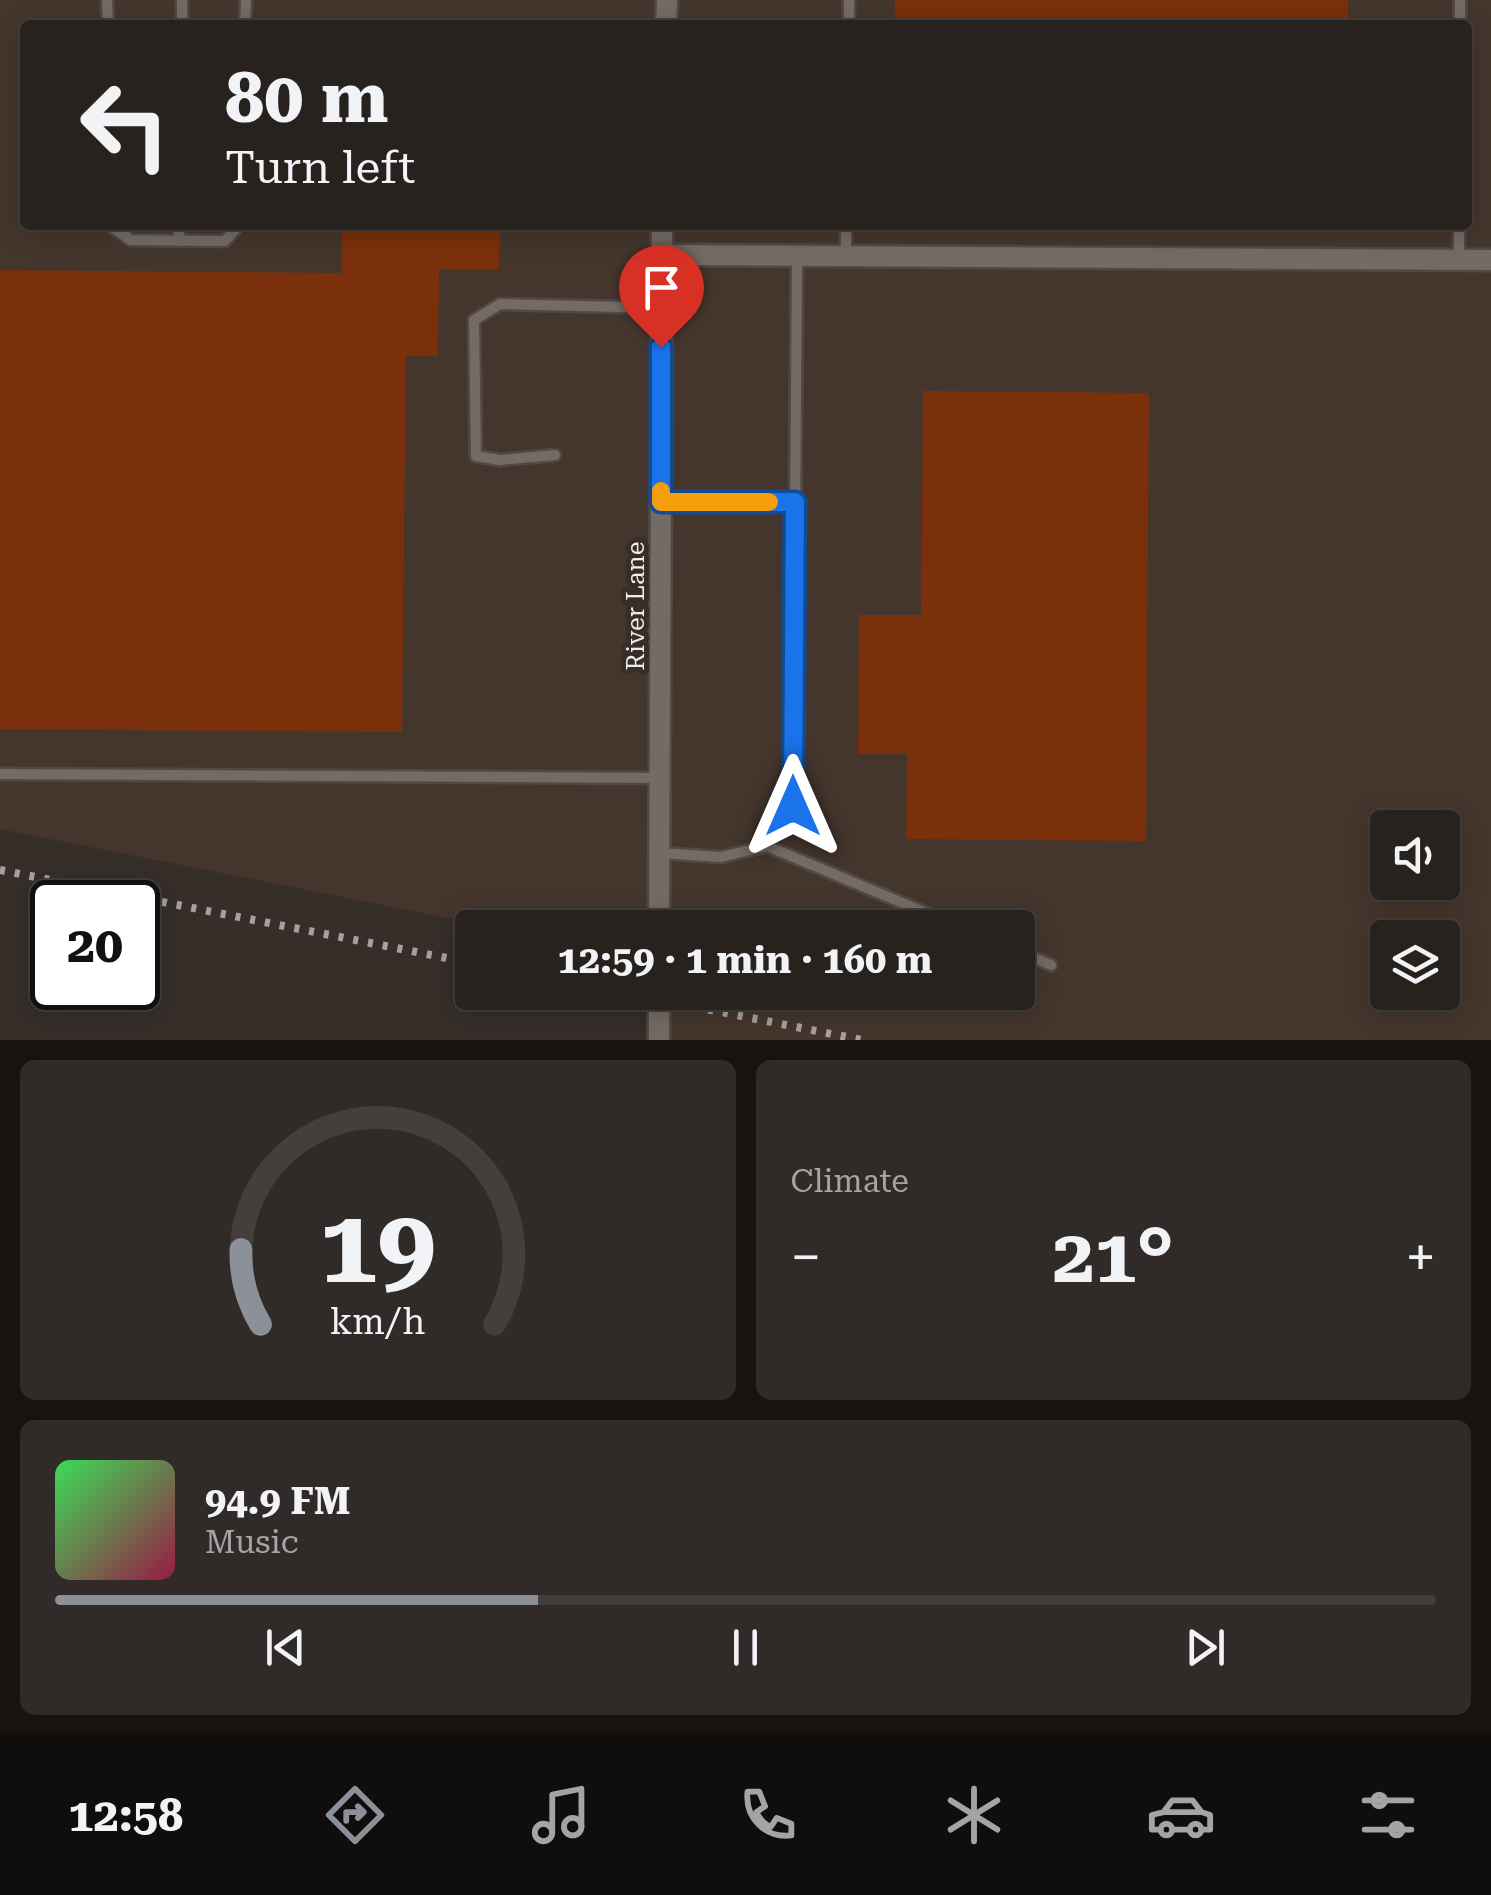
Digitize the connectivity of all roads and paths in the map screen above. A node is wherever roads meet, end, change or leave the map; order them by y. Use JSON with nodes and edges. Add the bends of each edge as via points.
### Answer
{"nodes":[{"id":1,"x":116,"y":230,"type":"edge"},
{"id":2,"x":179,"y":230,"type":"edge"},
{"id":3,"x":234,"y":230,"type":"edge"},
{"id":4,"x":662,"y":230,"type":"edge"},
{"id":5,"x":846,"y":230,"type":"edge"},
{"id":6,"x":1459,"y":230,"type":"edge"},
{"id":7,"x":179,"y":240,"type":"junction"},
{"id":8,"x":661,"y":254,"type":"junction"},
{"id":9,"x":797,"y":255,"type":"junction"},
{"id":10,"x":846,"y":256,"type":"junction"},
{"id":11,"x":1459,"y":260,"type":"junction"},
{"id":12,"x":1491,"y":260,"type":"edge"},
{"id":13,"x":661,"y":308,"type":"junction"},
{"id":14,"x":555,"y":455,"type":"dead end"},
{"id":15,"x":661,"y":502,"type":"junction"},
{"id":16,"x":795,"y":502,"type":"junction"},
{"id":17,"x":0,"y":774,"type":"edge"},
{"id":18,"x":660,"y":778,"type":"junction"},
{"id":19,"x":767,"y":846,"type":"junction"},
{"id":20,"x":660,"y":853,"type":"junction"},
{"id":21,"x":659,"y":910,"type":"edge"},
{"id":22,"x":919,"y":910,"type":"edge"},
{"id":23,"x":1035,"y":958,"type":"edge"},
{"id":24,"x":1050,"y":965,"type":"dead end"},
{"id":25,"x":659,"y":1010,"type":"edge"},
{"id":26,"x":659,"y":1040,"type":"edge"}],
"edges":[{"from":1,"to":7,"type":"lane","via":[[131,240]]},
{"from":2,"to":7,"type":"lane"},
{"from":3,"to":7,"type":"lane","via":[[224,241]]},
{"from":4,"to":8,"type":"street","name":"River Lane"},
{"from":5,"to":10,"type":"lane"},
{"from":6,"to":11,"type":"lane"},
{"from":8,"to":9,"type":"street"},
{"from":8,"to":13,"type":"street","name":"River Lane"},
{"from":9,"to":10,"type":"street"},
{"from":9,"to":16,"type":"lane"},
{"from":10,"to":11,"type":"street"},
{"from":11,"to":12,"type":"street"},
{"from":13,"to":14,"type":"lane","via":[[500,304],[474,320],[476,456]]},
{"from":13,"to":15,"type":"street","name":"River Lane"},
{"from":15,"to":16,"type":"lane"},
{"from":15,"to":18,"type":"street","name":"River Lane"},
{"from":16,"to":19,"type":"lane","via":[[793,806]]},
{"from":17,"to":18,"type":"lane"},
{"from":18,"to":20,"type":"street","name":"River Lane"},
{"from":19,"to":20,"type":"lane","via":[[721,857]]},
{"from":19,"to":22,"type":"lane"},
{"from":20,"to":21,"type":"street","name":"River Lane"},
{"from":23,"to":24,"type":"lane"},
{"from":25,"to":26,"type":"street"}]}
